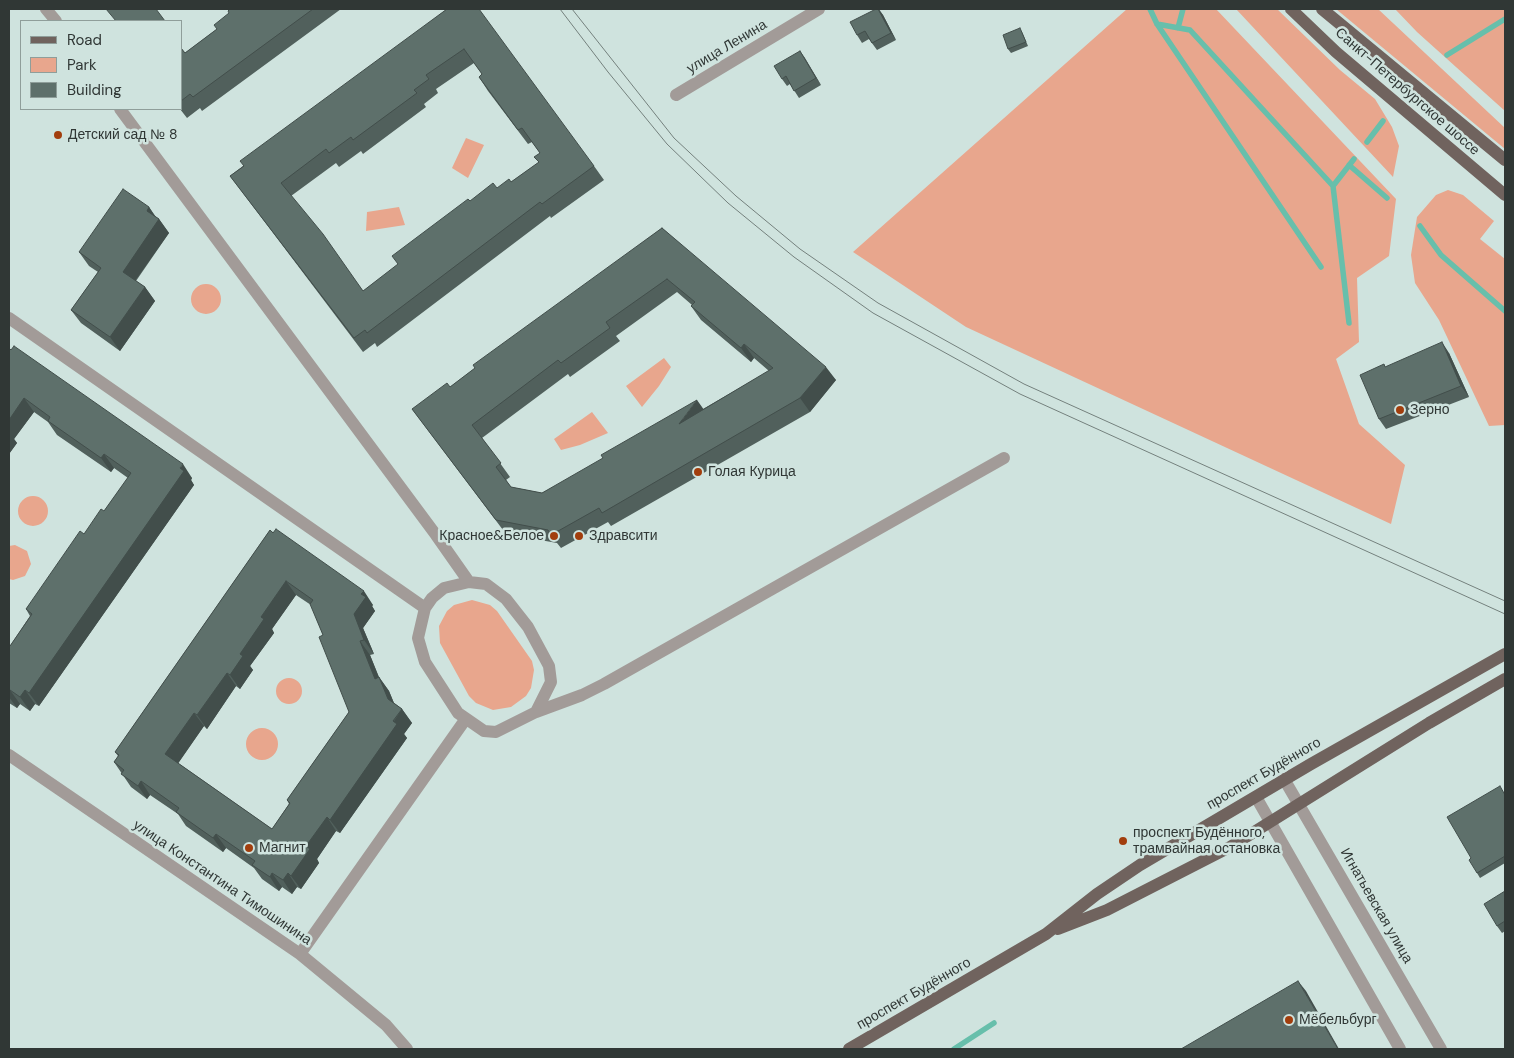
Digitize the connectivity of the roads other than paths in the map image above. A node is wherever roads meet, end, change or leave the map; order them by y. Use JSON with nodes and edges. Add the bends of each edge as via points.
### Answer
{"nodes":[{"id":1,"x":46,"y":9,"type":"edge"},
{"id":2,"x":819,"y":9,"type":"edge"},
{"id":3,"x":1290,"y":9,"type":"edge"},
{"id":4,"x":1322,"y":9,"type":"edge"},
{"id":5,"x":55,"y":20,"type":"edge"},
{"id":6,"x":676,"y":95,"type":"dead end"},
{"id":7,"x":121,"y":110,"type":"edge"},
{"id":8,"x":1505,"y":160,"type":"edge"},
{"id":9,"x":1505,"y":195,"type":"edge"},
{"id":10,"x":9,"y":318,"type":"edge"},
{"id":11,"x":1004,"y":458,"type":"dead end"},
{"id":12,"x":469,"y":582,"type":"junction"},
{"id":13,"x":425,"y":608,"type":"junction"},
{"id":14,"x":1505,"y":654,"type":"edge"},
{"id":15,"x":1505,"y":679,"type":"edge"},
{"id":16,"x":536,"y":712,"type":"junction"},
{"id":17,"x":465,"y":720,"type":"junction"},
{"id":18,"x":9,"y":755,"type":"edge"},
{"id":19,"x":1284,"y":779,"type":"junction"},
{"id":20,"x":1256,"y":796,"type":"junction"},
{"id":21,"x":1300,"y":805,"type":"junction"},
{"id":22,"x":1270,"y":823,"type":"junction"},
{"id":23,"x":1046,"y":934,"type":"junction"},
{"id":24,"x":300,"y":954,"type":"junction"},
{"id":25,"x":407,"y":1049,"type":"edge"},
{"id":26,"x":849,"y":1049,"type":"edge"},
{"id":27,"x":1400,"y":1049,"type":"edge"},
{"id":28,"x":1441,"y":1049,"type":"edge"}],
"edges":[{"from":1,"to":5,"type":"street"},
{"from":2,"to":6,"type":"street","name":"улица Ленина"},
{"from":3,"to":9,"type":"main road","name":"Санкт-Петербургское шоссе"},
{"from":4,"to":8,"type":"main road","name":"Санкт-Петербургское шоссе"},
{"from":7,"to":12,"type":"street"},
{"from":10,"to":13,"type":"street"},
{"from":11,"to":16,"type":"street","via":[[604,684]]},
{"from":12,"to":13,"type":"street","via":[[444,588]]},
{"from":12,"to":16,"type":"street","via":[[486,584],[506,599],[540,646],[549,666],[551,682]]},
{"from":13,"to":17,"type":"street","via":[[418,638],[426,662],[449,701]]},
{"from":14,"to":19,"type":"main road","name":"проспект Будённого"},
{"from":15,"to":21,"type":"main road","name":"проспект Будённого","via":[[1428,723]]},
{"from":16,"to":17,"type":"street","via":[[496,732]]},
{"from":17,"to":24,"type":"street"},
{"from":18,"to":24,"type":"street","name":"улица Константина Тимошинина"},
{"from":19,"to":20,"type":"main road","name":"проспект Будённого"},
{"from":19,"to":21,"type":"street","name":"Игнатьевская улица"},
{"from":20,"to":22,"type":"street"},
{"from":20,"to":23,"type":"main road","name":"проспект Будённого","via":[[1140,865]]},
{"from":21,"to":22,"type":"main road","name":"проспект Будённого"},
{"from":21,"to":28,"type":"street","name":"Игнатьевская улица"},
{"from":22,"to":23,"type":"main road","name":"проспект Будённого","via":[[1107,910]]},
{"from":22,"to":27,"type":"street"},
{"from":23,"to":26,"type":"main road","name":"проспект Будённого"},
{"from":24,"to":25,"type":"street","name":"улица Константина Тимошинина","via":[[386,1025]]}]}
